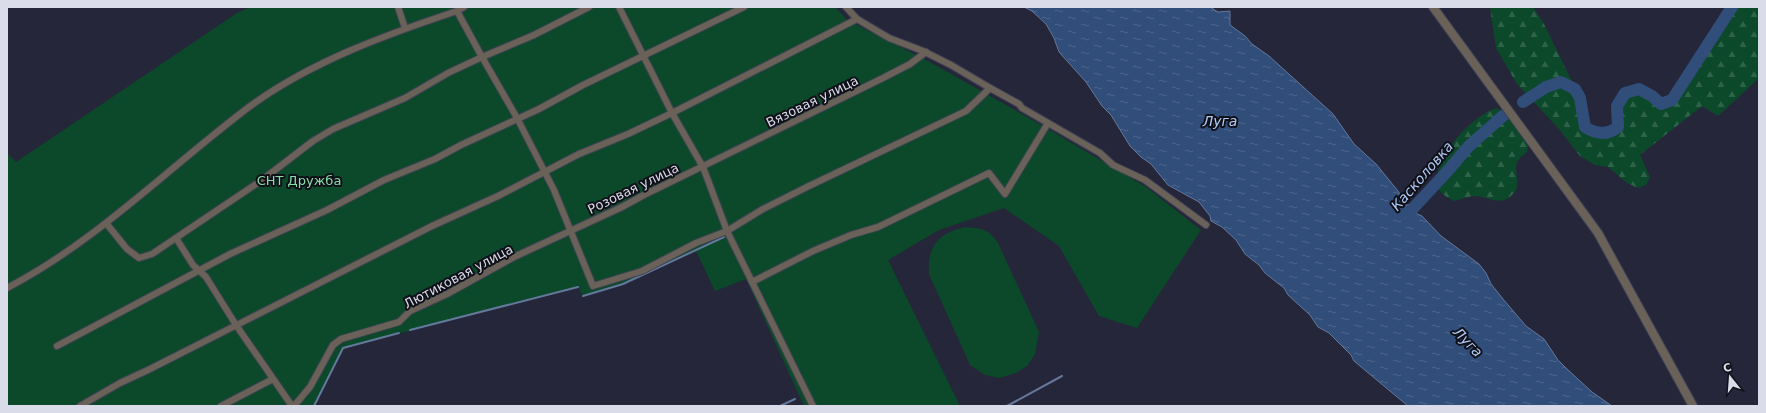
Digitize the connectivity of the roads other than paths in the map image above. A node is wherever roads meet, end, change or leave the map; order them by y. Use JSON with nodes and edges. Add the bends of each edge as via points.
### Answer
{"nodes":[{"id":1,"x":398,"y":7,"type":"edge"},
{"id":2,"x":464,"y":7,"type":"edge"},
{"id":3,"x":588,"y":7,"type":"edge"},
{"id":4,"x":619,"y":7,"type":"edge"},
{"id":5,"x":744,"y":7,"type":"edge"},
{"id":6,"x":846,"y":7,"type":"edge"},
{"id":7,"x":1433,"y":7,"type":"edge"},
{"id":8,"x":457,"y":11,"type":"junction"},
{"id":9,"x":857,"y":19,"type":"junction"},
{"id":10,"x":405,"y":28,"type":"junction"},
{"id":11,"x":926,"y":52,"type":"junction"},
{"id":12,"x":482,"y":57,"type":"junction"},
{"id":13,"x":643,"y":57,"type":"junction"},
{"id":14,"x":990,"y":88,"type":"junction"},
{"id":15,"x":672,"y":113,"type":"junction"},
{"id":16,"x":517,"y":118,"type":"junction"},
{"id":17,"x":1048,"y":123,"type":"junction"},
{"id":18,"x":704,"y":166,"type":"junction"},
{"id":19,"x":545,"y":171,"type":"junction"},
{"id":20,"x":106,"y":223,"type":"junction"},
{"id":21,"x":1206,"y":225,"type":"dead end"},
{"id":22,"x":570,"y":230,"type":"junction"},
{"id":23,"x":726,"y":231,"type":"junction"},
{"id":24,"x":176,"y":238,"type":"junction"},
{"id":25,"x":200,"y":271,"type":"junction"},
{"id":26,"x":752,"y":282,"type":"junction"},
{"id":27,"x":7,"y":288,"type":"edge"},
{"id":28,"x":236,"y":325,"type":"junction"},
{"id":29,"x":57,"y":346,"type":"dead end"},
{"id":30,"x":273,"y":379,"type":"junction"},
{"id":31,"x":80,"y":406,"type":"edge"},
{"id":32,"x":221,"y":406,"type":"edge"},
{"id":33,"x":293,"y":406,"type":"edge"},
{"id":34,"x":812,"y":406,"type":"edge"},
{"id":35,"x":1693,"y":406,"type":"edge"}],
"edges":[{"from":1,"to":10,"type":"street"},
{"from":2,"to":8,"type":"street"},
{"from":3,"to":12,"type":"street"},
{"from":4,"to":13,"type":"street"},
{"from":5,"to":13,"type":"street"},
{"from":6,"to":9,"type":"street"},
{"from":7,"to":35,"type":"street","via":[[1598,232]]},
{"from":8,"to":10,"type":"street"},
{"from":8,"to":12,"type":"street"},
{"from":9,"to":11,"type":"street","via":[[889,38]]},
{"from":9,"to":15,"type":"street"},
{"from":10,"to":20,"type":"street","via":[[351,50],[296,78],[250,107]]},
{"from":11,"to":14,"type":"street"},
{"from":11,"to":18,"type":"street","name":"Вязовая улица","via":[[883,78]]},
{"from":12,"to":16,"type":"street"},
{"from":12,"to":24,"type":"street","via":[[405,98],[333,129]]},
{"from":13,"to":15,"type":"street"},
{"from":13,"to":16,"type":"street"},
{"from":14,"to":17,"type":"street"},
{"from":14,"to":23,"type":"street","via":[[966,110],[789,196]]},
{"from":15,"to":18,"type":"street"},
{"from":15,"to":19,"type":"street"},
{"from":16,"to":19,"type":"street"},
{"from":16,"to":25,"type":"street","via":[[230,254]]},
{"from":17,"to":21,"type":"street","via":[[1100,153],[1112,165],[1145,180]]},
{"from":17,"to":26,"type":"street","via":[[1005,194],[989,173],[878,226],[813,251]]},
{"from":18,"to":22,"type":"street","name":"Розовая улица"},
{"from":18,"to":23,"type":"street"},
{"from":19,"to":22,"type":"street"},
{"from":19,"to":28,"type":"street"},
{"from":20,"to":24,"type":"street","via":[[127,249],[138,258],[152,254]]},
{"from":20,"to":27,"type":"street","via":[[36,273]]},
{"from":22,"to":23,"type":"street","via":[[593,286],[642,271],[696,243]]},
{"from":22,"to":33,"type":"street","name":"Лютиковая улица","via":[[410,311],[400,322],[341,339],[333,345],[310,387]]},
{"from":23,"to":26,"type":"street"},
{"from":24,"to":25,"type":"street","via":[[192,265]]},
{"from":25,"to":28,"type":"street"},
{"from":25,"to":29,"type":"street"},
{"from":26,"to":34,"type":"street"},
{"from":28,"to":30,"type":"street"},
{"from":28,"to":31,"type":"street"},
{"from":30,"to":32,"type":"street"},
{"from":30,"to":33,"type":"street"}]}
